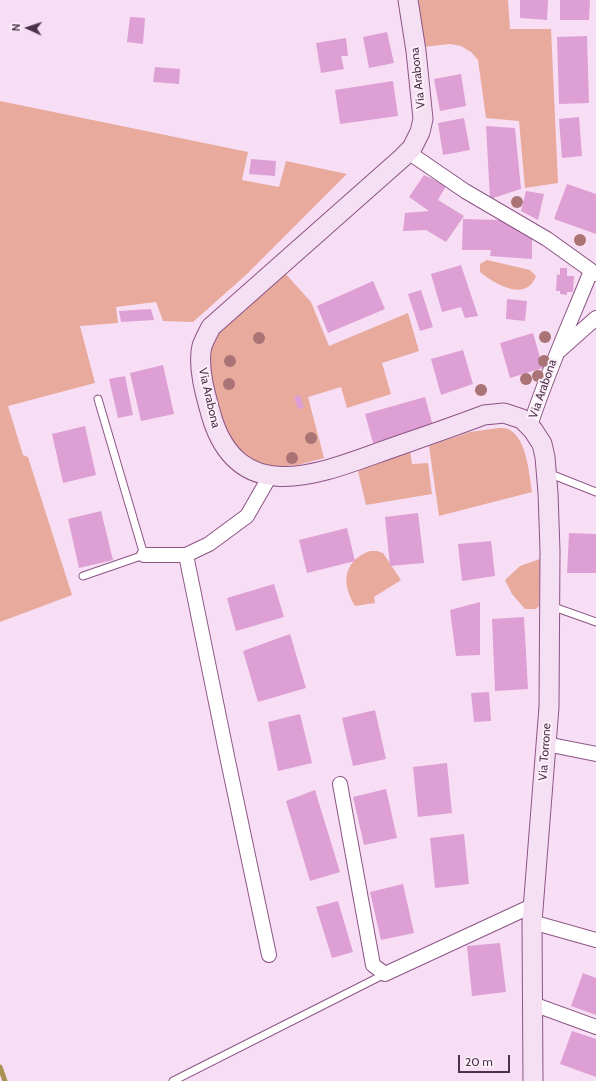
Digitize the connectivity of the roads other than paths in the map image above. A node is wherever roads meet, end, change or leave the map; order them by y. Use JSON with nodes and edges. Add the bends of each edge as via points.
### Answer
{"nodes":[{"id":1,"x":408,"y":0,"type":"edge"},
{"id":2,"x":408,"y":152,"type":"junction"},
{"id":3,"x":594,"y":272,"type":"edge"},
{"id":4,"x":596,"y":318,"type":"edge"},
{"id":5,"x":555,"y":354,"type":"junction"},
{"id":6,"x":98,"y":399,"type":"dead end"},
{"id":7,"x":530,"y":426,"type":"junction"},
{"id":8,"x":546,"y":472,"type":"junction"},
{"id":9,"x":270,"y":476,"type":"junction"},
{"id":10,"x":596,"y":492,"type":"edge"},
{"id":11,"x":144,"y":555,"type":"junction"},
{"id":12,"x":186,"y":555,"type":"junction"},
{"id":13,"x":83,"y":576,"type":"dead end"},
{"id":14,"x":550,"y":606,"type":"junction"},
{"id":15,"x":596,"y":622,"type":"edge"},
{"id":16,"x":546,"y":744,"type":"junction"},
{"id":17,"x":596,"y":754,"type":"edge"},
{"id":18,"x":340,"y":784,"type":"dead end"},
{"id":19,"x":533,"y":914,"type":"junction"},
{"id":20,"x":596,"y":940,"type":"edge"},
{"id":21,"x":269,"y":954,"type":"dead end"},
{"id":22,"x":385,"y":974,"type":"junction"},
{"id":23,"x":533,"y":1004,"type":"junction"},
{"id":24,"x":596,"y":1027,"type":"edge"},
{"id":25,"x":173,"y":1081,"type":"edge"},
{"id":26,"x":534,"y":1081,"type":"edge"}],
"edges":[{"from":1,"to":2,"type":"main road","name":"Via Arabona","via":[[423,119],[420,132]]},
{"from":2,"to":3,"type":"street","name":"Via Arabona","via":[[465,191],[547,239]]},
{"from":2,"to":9,"type":"main road","name":"Via Arabona","via":[[211,327],[202,345],[200,363],[207,402],[218,434],[231,455],[246,467]]},
{"from":3,"to":5,"type":"street","name":"Via Arabona"},
{"from":4,"to":5,"type":"street","name":"Via Arabona"},
{"from":5,"to":7,"type":"street","name":"Via Arabona"},
{"from":6,"to":11,"type":"lane"},
{"from":7,"to":8,"type":"main road","name":"Via Torrone","via":[[542,444]]},
{"from":7,"to":9,"type":"main road","name":"Via Arabona","via":[[522,419],[504,413],[484,415],[328,470],[295,477]]},
{"from":8,"to":10,"type":"lane"},
{"from":8,"to":14,"type":"main road","name":"Via Torrone"},
{"from":9,"to":12,"type":"street","via":[[247,516],[209,544]]},
{"from":11,"to":12,"type":"street"},
{"from":11,"to":13,"type":"lane"},
{"from":12,"to":21,"type":"street"},
{"from":14,"to":15,"type":"lane"},
{"from":14,"to":16,"type":"main road","name":"Via Torrone"},
{"from":16,"to":17,"type":"street"},
{"from":16,"to":19,"type":"main road","name":"Via Torrone"},
{"from":18,"to":22,"type":"street","via":[[373,965]]},
{"from":19,"to":20,"type":"street"},
{"from":19,"to":22,"type":"street"},
{"from":19,"to":23,"type":"main road","name":"Via Torrone"},
{"from":22,"to":25,"type":"lane"},
{"from":23,"to":24,"type":"street"},
{"from":23,"to":26,"type":"main road","name":"Via Torrone"}]}
